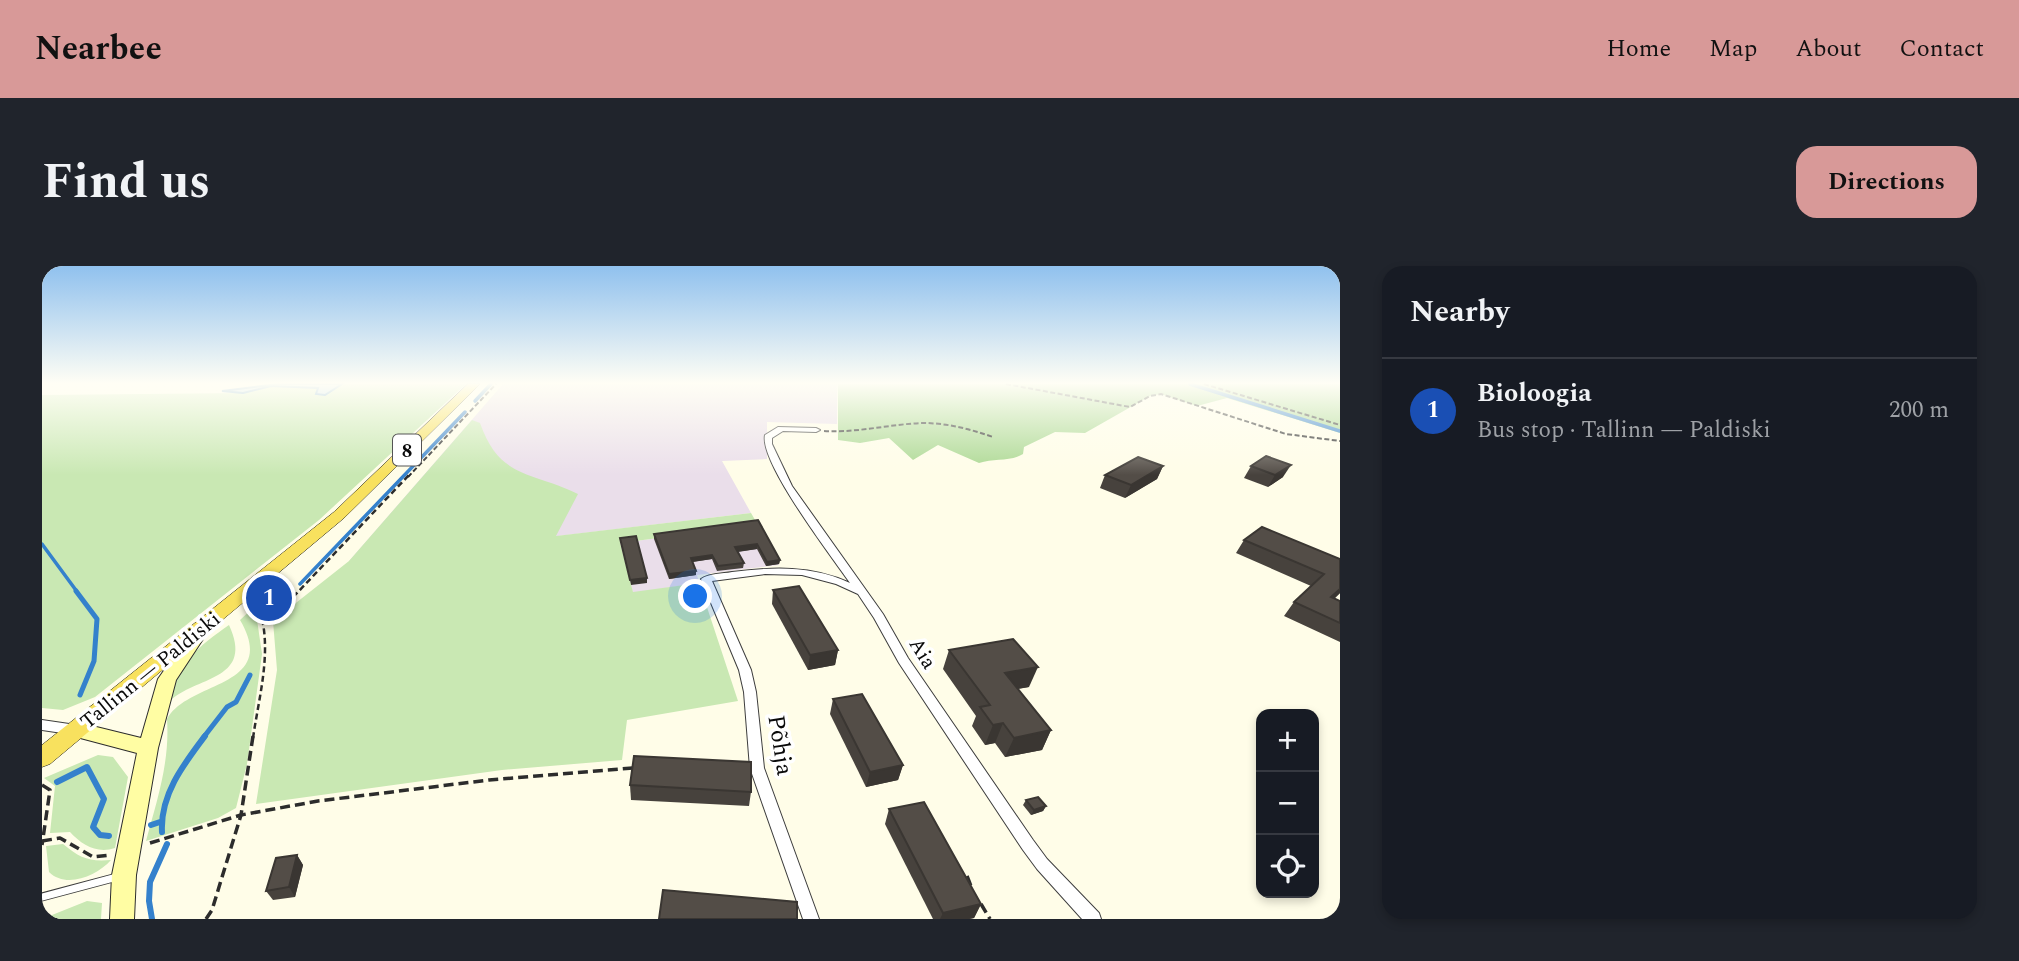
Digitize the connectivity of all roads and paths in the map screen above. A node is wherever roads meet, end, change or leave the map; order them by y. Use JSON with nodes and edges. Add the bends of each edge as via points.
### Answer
{"nodes":[{"id":1,"x":442,"y":414,"type":"edge"},
{"id":2,"x":467,"y":414,"type":"edge"},
{"id":3,"x":1223,"y":414,"type":"edge"},
{"id":4,"x":1307,"y":414,"type":"edge"},
{"id":5,"x":1339,"y":424,"type":"edge"},
{"id":6,"x":816,"y":430,"type":"joint"},
{"id":7,"x":993,"y":437,"type":"dead end"},
{"id":8,"x":1340,"y":441,"type":"edge"},
{"id":9,"x":862,"y":592,"type":"junction"},
{"id":10,"x":296,"y":594,"type":"junction"},
{"id":11,"x":262,"y":620,"type":"junction"},
{"id":12,"x":202,"y":628,"type":"junction"},
{"id":13,"x":42,"y":724,"type":"edge"},
{"id":14,"x":76,"y":730,"type":"junction"},
{"id":15,"x":148,"y":748,"type":"junction"},
{"id":16,"x":42,"y":758,"type":"edge"},
{"id":17,"x":637,"y":767,"type":"edge"},
{"id":18,"x":42,"y":785,"type":"edge"},
{"id":19,"x":241,"y":815,"type":"junction"},
{"id":20,"x":42,"y":842,"type":"edge"},
{"id":21,"x":124,"y":875,"type":"junction"},
{"id":22,"x":967,"y":876,"type":"edge"},
{"id":23,"x":972,"y":889,"type":"edge"},
{"id":24,"x":42,"y":897,"type":"edge"},
{"id":25,"x":978,"y":899,"type":"edge"},
{"id":26,"x":122,"y":919,"type":"edge"},
{"id":27,"x":206,"y":919,"type":"edge"},
{"id":28,"x":811,"y":919,"type":"edge"},
{"id":29,"x":990,"y":919,"type":"edge"},
{"id":30,"x":1093,"y":919,"type":"edge"}],
"edges":[{"from":1,"to":12,"type":"main road","name":"Tallinn — Paldiski","number":"8","via":[[338,515]]},
{"from":2,"to":10,"type":"path"},
{"from":3,"to":8,"type":"path","via":[[1286,435]]},
{"from":4,"to":5,"type":"path"},
{"from":6,"to":7,"type":"path","via":[[865,432],[931,424]]},
{"from":6,"to":9,"type":"street","name":"Aia","via":[[781,429],[770,434],[768,444],[788,486]]},
{"from":9,"to":28,"type":"street","name":"Põhja","via":[[791,569],[706,579],[745,670],[757,768]]},
{"from":9,"to":30,"type":"street","name":"Aia","via":[[1042,864]]},
{"from":10,"to":11,"type":"path"},
{"from":10,"to":11,"type":"path","via":[[276,592],[259,608]]},
{"from":11,"to":19,"type":"path","via":[[265,660]]},
{"from":12,"to":14,"type":"main road","name":"Tallinn — Paldiski","number":"8"},
{"from":12,"to":15,"type":"street","via":[[167,679]]},
{"from":13,"to":14,"type":"street"},
{"from":14,"to":15,"type":"street"},
{"from":14,"to":16,"type":"main road","name":"Tallinn — Paldiski","number":"8"},
{"from":15,"to":21,"type":"street"},
{"from":17,"to":19,"type":"path","via":[[489,780]]},
{"from":18,"to":20,"type":"path","via":[[51,790]]},
{"from":19,"to":27,"type":"path"},
{"from":21,"to":24,"type":"lane"},
{"from":21,"to":26,"type":"street"},
{"from":22,"to":23,"type":"path"},
{"from":25,"to":29,"type":"path"}]}
